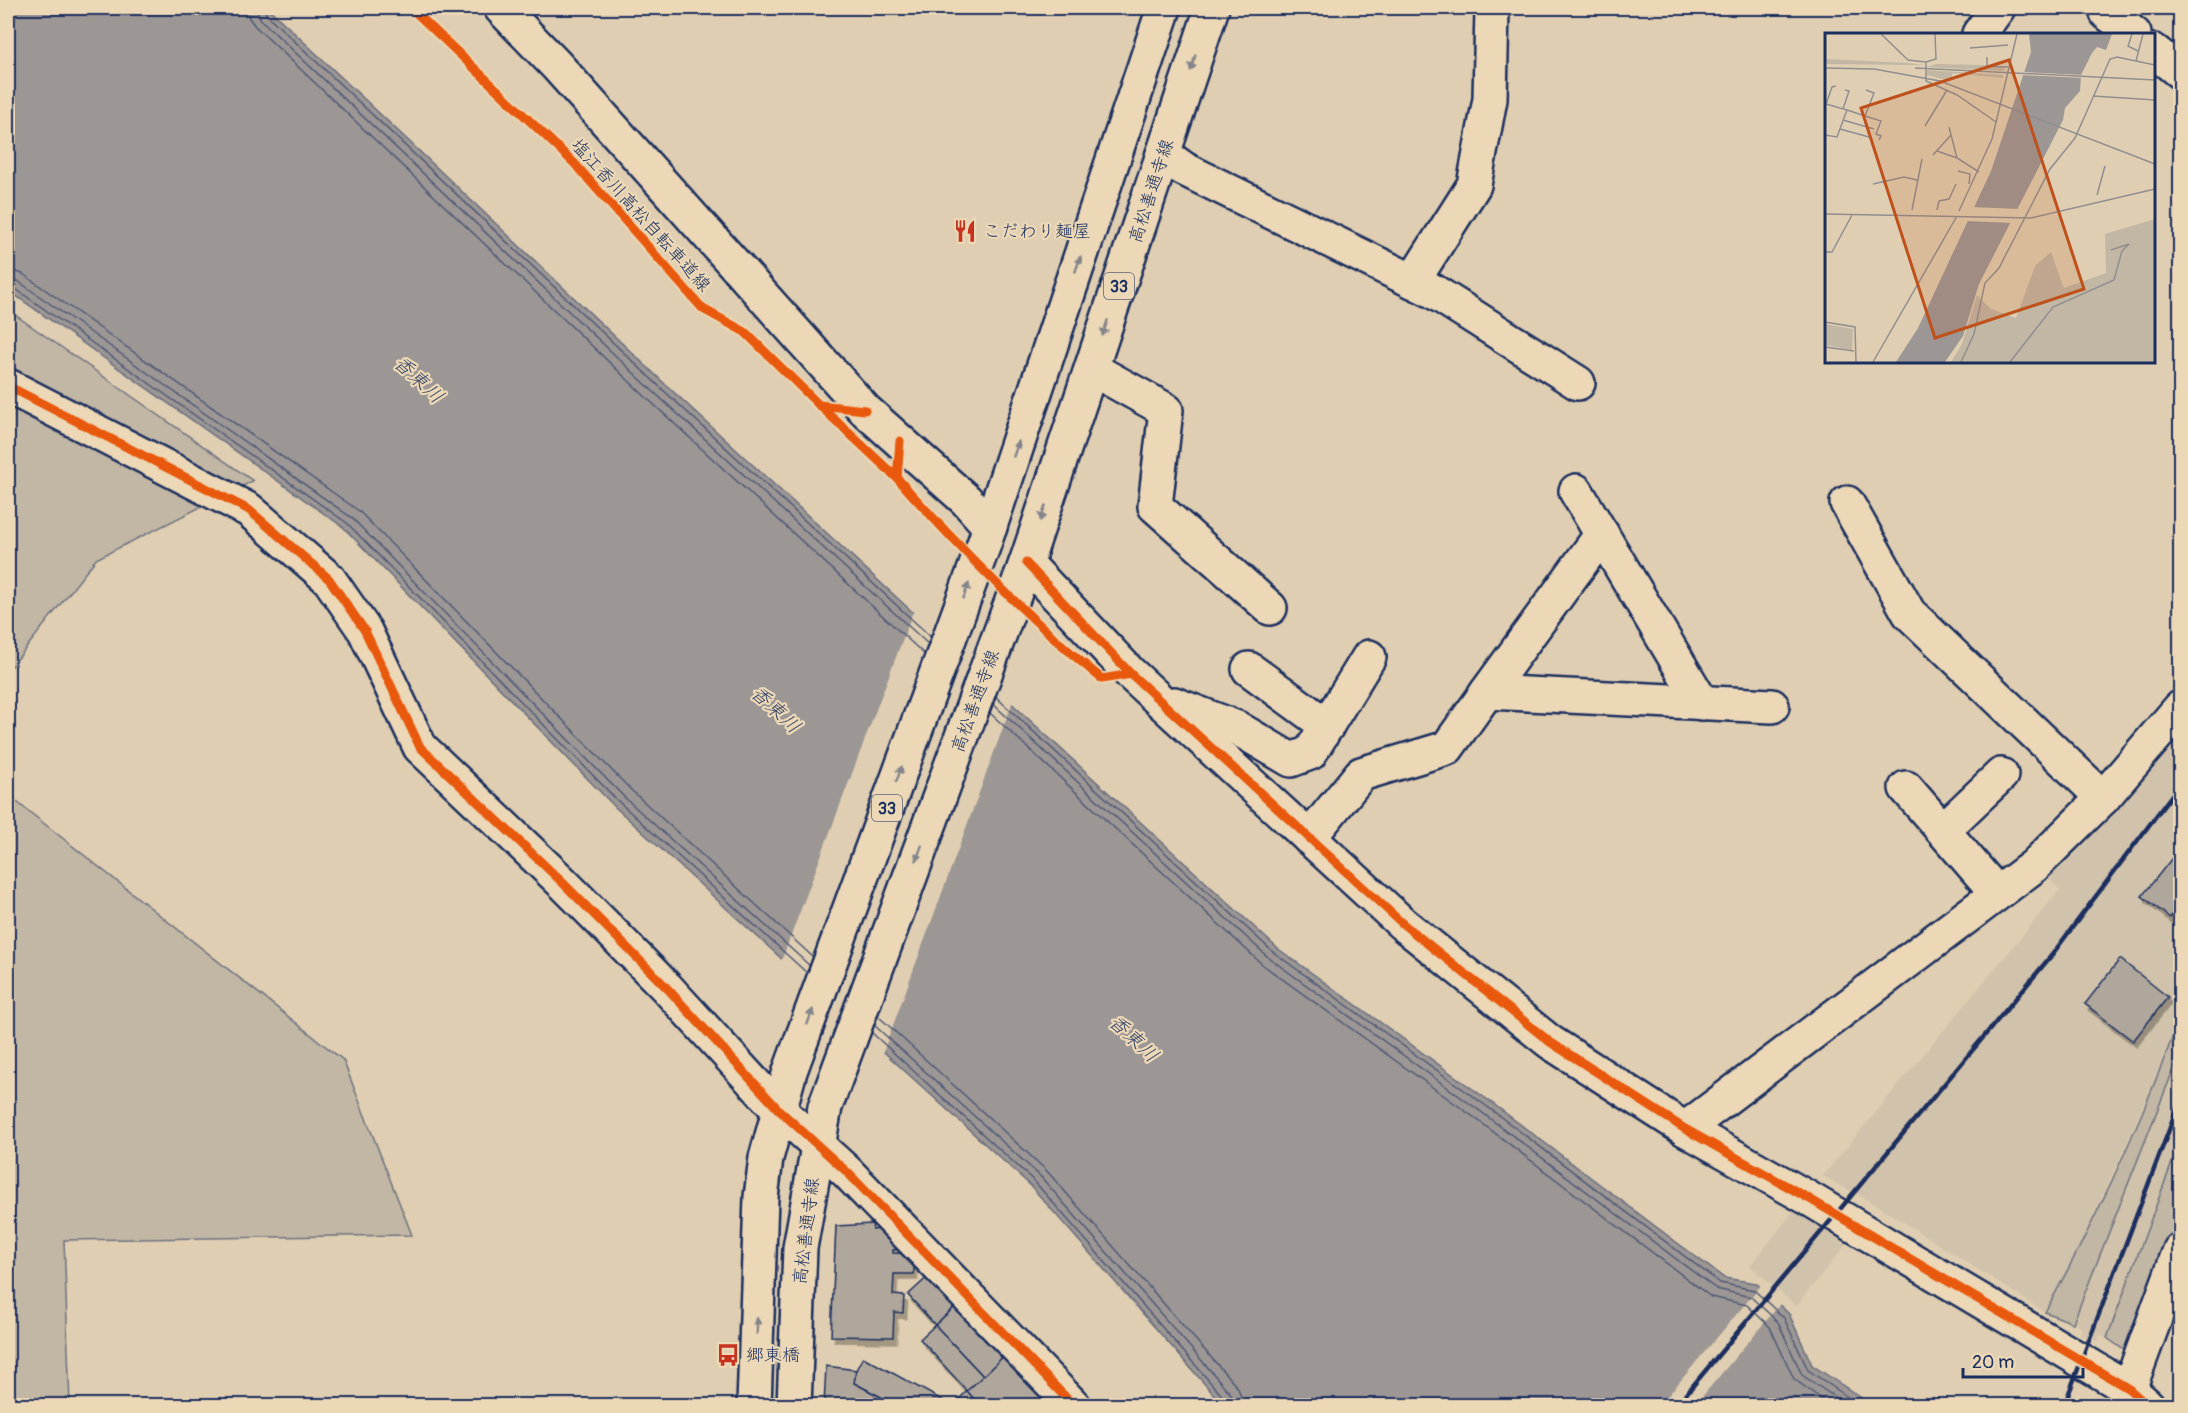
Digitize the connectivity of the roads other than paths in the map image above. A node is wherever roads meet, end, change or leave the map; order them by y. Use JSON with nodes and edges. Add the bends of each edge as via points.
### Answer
{"nodes":[{"id":1,"x":501,"y":8,"type":"edge"},
{"id":2,"x":1164,"y":8,"type":"edge"},
{"id":3,"x":1212,"y":8,"type":"edge"},
{"id":4,"x":1492,"y":8,"type":"edge"},
{"id":5,"x":1998,"y":8,"type":"edge"},
{"id":6,"x":2103,"y":18,"type":"edge"},
{"id":7,"x":1980,"y":33,"type":"edge"},
{"id":8,"x":2132,"y":33,"type":"edge"},
{"id":9,"x":2155,"y":52,"type":"edge"},
{"id":10,"x":2181,"y":72,"type":"edge"},
{"id":11,"x":1163,"y":154,"type":"junction"},
{"id":12,"x":1413,"y":281,"type":"junction"},
{"id":13,"x":1092,"y":369,"type":"junction"},
{"id":14,"x":1578,"y":383,"type":"dead end"},
{"id":15,"x":8,"y":386,"type":"edge"},
{"id":16,"x":1576,"y":490,"type":"dead end"},
{"id":17,"x":1847,"y":503,"type":"dead end"},
{"id":18,"x":1602,"y":534,"type":"junction"},
{"id":19,"x":987,"y":535,"type":"junction"},
{"id":20,"x":1023,"y":573,"type":"junction"},
{"id":21,"x":1270,"y":608,"type":"dead end"},
{"id":22,"x":1369,"y":657,"type":"dead end"},
{"id":23,"x":1249,"y":669,"type":"dead end"},
{"id":24,"x":1487,"y":692,"type":"junction"},
{"id":25,"x":1155,"y":697,"type":"junction"},
{"id":26,"x":1702,"y":703,"type":"junction"},
{"id":27,"x":1772,"y":706,"type":"dead end"},
{"id":28,"x":2181,"y":708,"type":"edge"},
{"id":29,"x":1327,"y":726,"type":"junction"},
{"id":30,"x":2001,"y":775,"type":"dead end"},
{"id":31,"x":1906,"y":788,"type":"dead end"},
{"id":32,"x":2103,"y":798,"type":"junction"},
{"id":33,"x":1943,"y":830,"type":"junction"},
{"id":34,"x":1309,"y":838,"type":"junction"},
{"id":35,"x":1997,"y":893,"type":"junction"},
{"id":36,"x":779,"y":1110,"type":"junction"},
{"id":37,"x":1685,"y":1129,"type":"junction"},
{"id":38,"x":818,"y":1145,"type":"junction"},
{"id":39,"x":2181,"y":1250,"type":"edge"},
{"id":40,"x":2138,"y":1397,"type":"edge"},
{"id":41,"x":754,"y":1406,"type":"edge"},
{"id":42,"x":794,"y":1406,"type":"edge"},
{"id":43,"x":1074,"y":1406,"type":"edge"}],
"edges":[{"from":1,"to":19,"type":"street","via":[[864,410],[966,500]]},
{"from":19,"to":2,"type":"street","number":"33","one_way":true},
{"from":3,"to":11,"type":"street","name":"高松善通寺線","number":"33","one_way":true},
{"from":4,"to":12,"type":"street","via":[[1490,99],[1474,184]]},
{"from":5,"to":7,"type":"street"},
{"from":6,"to":8,"type":"street"},
{"from":9,"to":10,"type":"street"},
{"from":11,"to":12,"type":"street","via":[[1184,169]]},
{"from":11,"to":13,"type":"street","name":"高松善通寺線","number":"33","one_way":true},
{"from":12,"to":14,"type":"street"},
{"from":13,"to":20,"type":"street","name":"高松善通寺線","number":"33","one_way":true},
{"from":13,"to":21,"type":"street","via":[[1166,410],[1155,506]]},
{"from":15,"to":36,"type":"street","via":[[249,510],[329,579],[365,631],[420,747],[666,987]]},
{"from":16,"to":18,"type":"street"},
{"from":17,"to":32,"type":"street","via":[[1909,613]]},
{"from":18,"to":24,"type":"street"},
{"from":18,"to":26,"type":"street"},
{"from":36,"to":19,"type":"street","number":"33","one_way":true},
{"from":20,"to":25,"type":"street"},
{"from":20,"to":38,"type":"street","name":"高松善通寺線","number":"33","one_way":true,"via":[[825,1107]]},
{"from":22,"to":29,"type":"street"},
{"from":23,"to":29,"type":"street"},
{"from":24,"to":26,"type":"street"},
{"from":24,"to":34,"type":"street","via":[[1447,748],[1361,774]]},
{"from":25,"to":29,"type":"street","via":[[1237,728],[1291,760],[1310,753]]},
{"from":25,"to":34,"type":"street"},
{"from":26,"to":27,"type":"street"},
{"from":28,"to":32,"type":"street"},
{"from":30,"to":33,"type":"street"},
{"from":31,"to":33,"type":"street"},
{"from":32,"to":35,"type":"street","via":[[2034,866]]},
{"from":33,"to":35,"type":"street"},
{"from":34,"to":37,"type":"street","via":[[1403,924],[1550,1042]]},
{"from":35,"to":37,"type":"street"},
{"from":36,"to":38,"type":"street"},
{"from":41,"to":36,"type":"street","number":"33","one_way":true,"via":[[761,1197],[766,1158]]},
{"from":37,"to":40,"type":"street"},
{"from":38,"to":42,"type":"street","name":"高松善通寺線","number":"33","via":[[800,1248]]},
{"from":38,"to":43,"type":"street","via":[[936,1261]]},
{"from":39,"to":40,"type":"street"}]}
